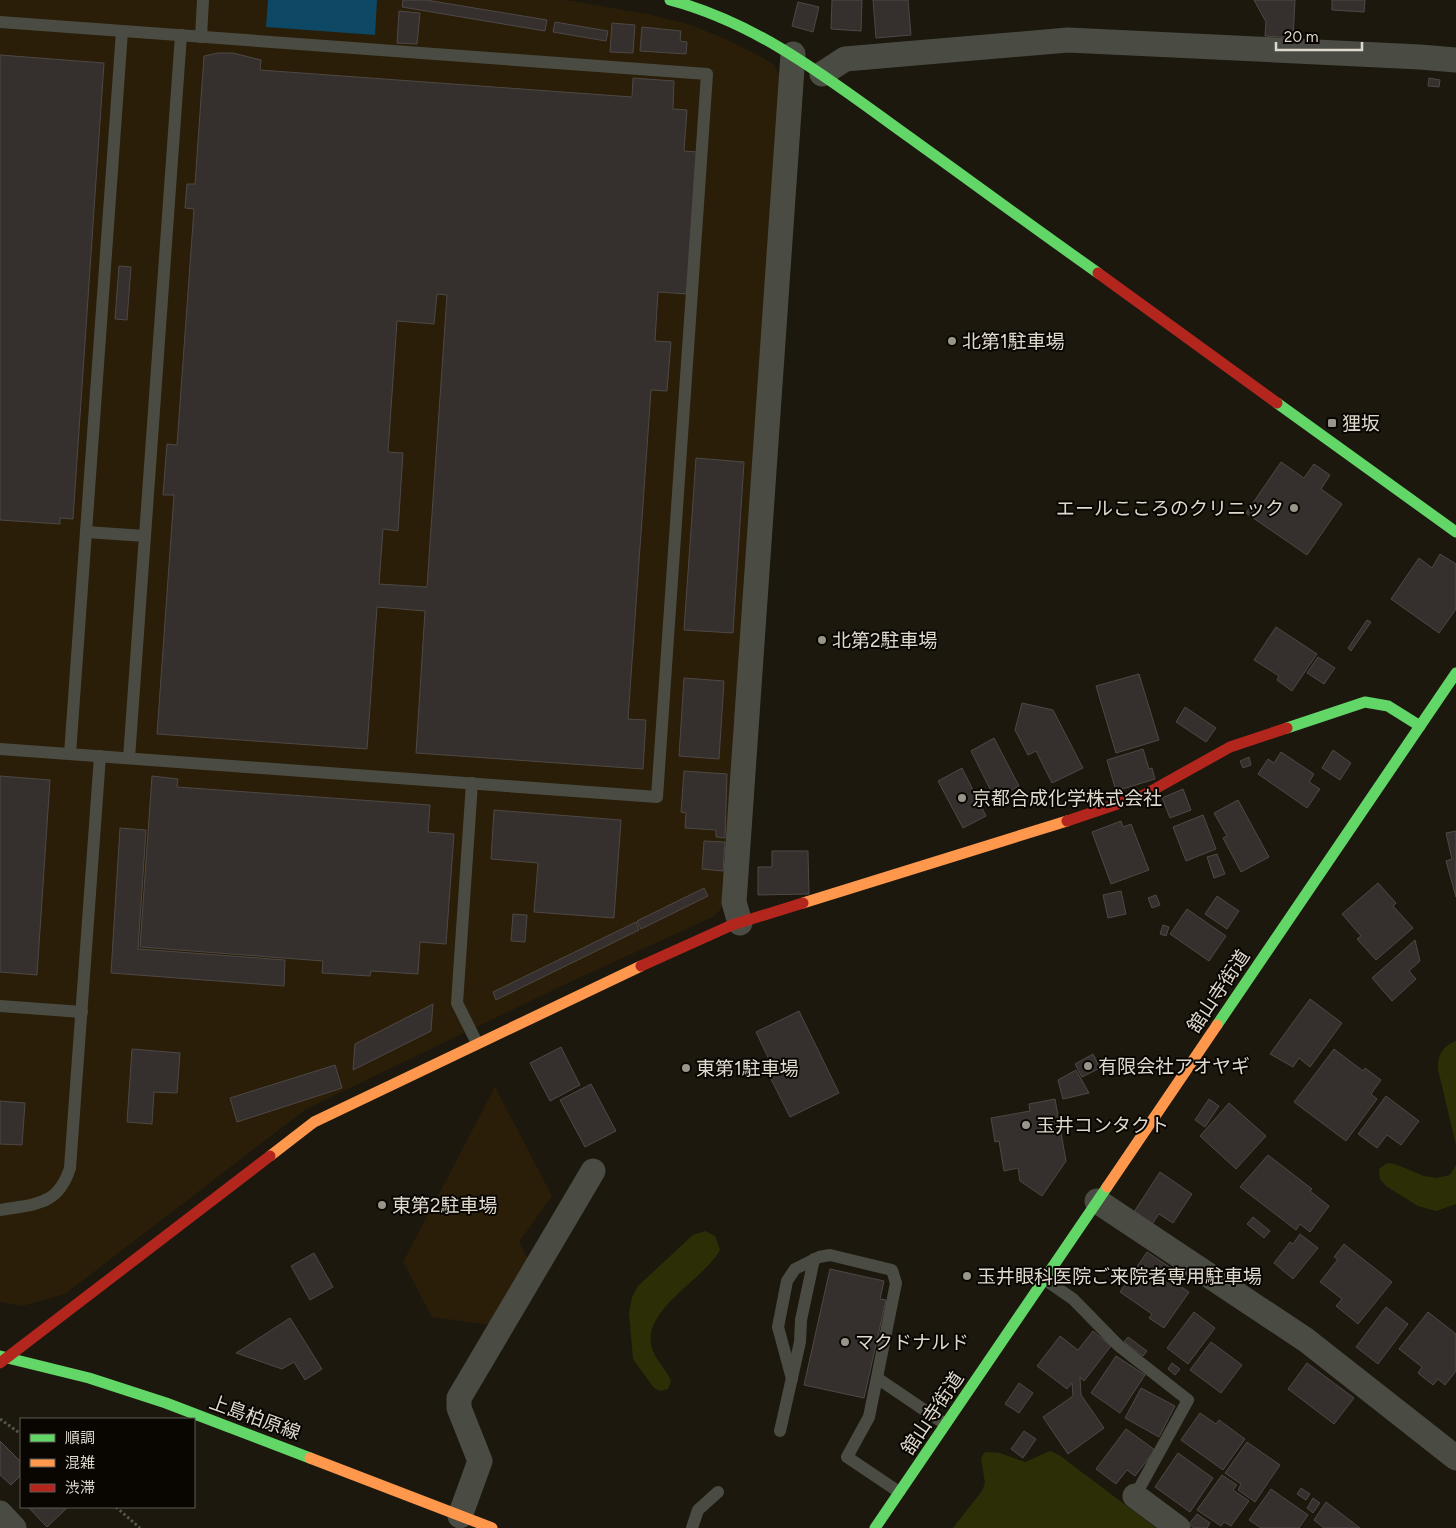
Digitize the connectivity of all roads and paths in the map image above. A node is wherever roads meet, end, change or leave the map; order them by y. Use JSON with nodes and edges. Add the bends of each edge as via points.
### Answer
{"nodes":[{"id":1,"x":203,"y":0,"type":"edge"},
{"id":2,"x":670,"y":0,"type":"edge"},
{"id":3,"x":0,"y":22,"type":"edge"},
{"id":4,"x":122,"y":31,"type":"junction"},
{"id":5,"x":181,"y":35,"type":"junction"},
{"id":6,"x":201,"y":37,"type":"junction"},
{"id":7,"x":792,"y":54,"type":"junction"},
{"id":8,"x":1456,"y":60,"type":"edge"},
{"id":9,"x":822,"y":74,"type":"junction"},
{"id":10,"x":86,"y":532,"type":"junction"},
{"id":11,"x":1456,"y":532,"type":"edge"},
{"id":12,"x":145,"y":536,"type":"junction"},
{"id":13,"x":1456,"y":672,"type":"edge"},
{"id":14,"x":1420,"y":726,"type":"junction"},
{"id":15,"x":0,"y":749,"type":"edge"},
{"id":16,"x":70,"y":754,"type":"junction"},
{"id":17,"x":100,"y":756,"type":"junction"},
{"id":18,"x":129,"y":758,"type":"junction"},
{"id":19,"x":472,"y":783,"type":"junction"},
{"id":20,"x":740,"y":923,"type":"junction"},
{"id":21,"x":0,"y":1006,"type":"edge"},
{"id":22,"x":82,"y":1012,"type":"junction"},
{"id":23,"x":477,"y":1043,"type":"junction"},
{"id":24,"x":593,"y":1171,"type":"dead end"},
{"id":25,"x":1097,"y":1201,"type":"junction"},
{"id":26,"x":0,"y":1210,"type":"edge"},
{"id":27,"x":814,"y":1259,"type":"junction"},
{"id":28,"x":1044,"y":1279,"type":"junction"},
{"id":29,"x":2,"y":1359,"type":"edge"},
{"id":30,"x":877,"y":1378,"type":"junction"},
{"id":31,"x":792,"y":1379,"type":"junction"},
{"id":32,"x":0,"y":1419,"type":"edge"},
{"id":33,"x":945,"y":1424,"type":"junction"},
{"id":34,"x":780,"y":1431,"type":"dead end"},
{"id":35,"x":20,"y":1433,"type":"edge"},
{"id":36,"x":1456,"y":1458,"type":"edge"},
{"id":37,"x":718,"y":1492,"type":"dead end"},
{"id":38,"x":899,"y":1492,"type":"junction"},
{"id":39,"x":1135,"y":1496,"type":"joint"},
{"id":40,"x":117,"y":1508,"type":"edge"},
{"id":41,"x":0,"y":1513,"type":"edge"},
{"id":42,"x":460,"y":1516,"type":"junction"},
{"id":43,"x":14,"y":1528,"type":"edge"},
{"id":44,"x":140,"y":1528,"type":"edge"},
{"id":45,"x":492,"y":1528,"type":"edge"},
{"id":46,"x":692,"y":1528,"type":"edge"},
{"id":47,"x":875,"y":1528,"type":"edge"},
{"id":48,"x":1178,"y":1528,"type":"edge"}],
"edges":[{"from":1,"to":6,"type":"lane"},
{"from":2,"to":7,"type":"street","via":[[734,21]]},
{"from":3,"to":4,"type":"lane"},
{"from":4,"to":5,"type":"lane"},
{"from":4,"to":10,"type":"lane"},
{"from":5,"to":6,"type":"lane"},
{"from":5,"to":12,"type":"lane"},
{"from":6,"to":19,"type":"lane","via":[[707,74],[657,797]]},
{"from":7,"to":9,"type":"street"},
{"from":7,"to":20,"type":"street","via":[[734,893]]},
{"from":8,"to":9,"type":"street","via":[[1068,40],[846,58]]},
{"from":9,"to":11,"type":"street"},
{"from":10,"to":12,"type":"lane"},
{"from":10,"to":16,"type":"lane"},
{"from":12,"to":18,"type":"lane"},
{"from":13,"to":14,"type":"street","name":"舘山寺街道"},
{"from":14,"to":20,"type":"street","via":[[1389,704],[1366,702],[1230,747],[1124,803]]},
{"from":14,"to":25,"type":"street","name":"舘山寺街道"},
{"from":15,"to":16,"type":"lane"},
{"from":16,"to":17,"type":"lane"},
{"from":17,"to":18,"type":"lane"},
{"from":17,"to":22,"type":"lane"},
{"from":18,"to":19,"type":"lane"},
{"from":19,"to":23,"type":"lane","via":[[457,1003]]},
{"from":20,"to":23,"type":"street","via":[[578,994]]},
{"from":21,"to":22,"type":"lane"},
{"from":22,"to":26,"type":"lane","via":[[70,1168],[66,1182],[43,1202]]},
{"from":23,"to":29,"type":"street","via":[[314,1122]]},
{"from":24,"to":42,"type":"street","via":[[459,1398],[459,1408],[480,1461]]},
{"from":25,"to":28,"type":"street","name":"舘山寺街道"},
{"from":25,"to":36,"type":"street","via":[[1306,1340]]},
{"from":27,"to":30,"type":"lane","via":[[836,1256],[886,1267],[896,1276]]},
{"from":27,"to":31,"type":"lane"},
{"from":27,"to":31,"type":"lane","via":[[790,1274],[779,1316],[780,1338]]},
{"from":28,"to":33,"type":"street","name":"舘山寺街道"},
{"from":28,"to":39,"type":"lane","via":[[1073,1299],[1119,1346],[1188,1400]]},
{"from":29,"to":42,"type":"street","name":"上島柏原線","via":[[89,1378],[166,1403]]},
{"from":30,"to":33,"type":"lane"},
{"from":30,"to":38,"type":"lane","via":[[869,1418],[847,1457]]},
{"from":31,"to":34,"type":"lane"},
{"from":32,"to":35,"type":"path"},
{"from":33,"to":38,"type":"street","name":"舘山寺街道"},
{"from":37,"to":46,"type":"lane","via":[[698,1510]]},
{"from":38,"to":47,"type":"street","name":"舘山寺街道"},
{"from":39,"to":48,"type":"street"},
{"from":40,"to":44,"type":"path"},
{"from":41,"to":43,"type":"street"},
{"from":42,"to":45,"type":"street","name":"上島柏原線"}]}
